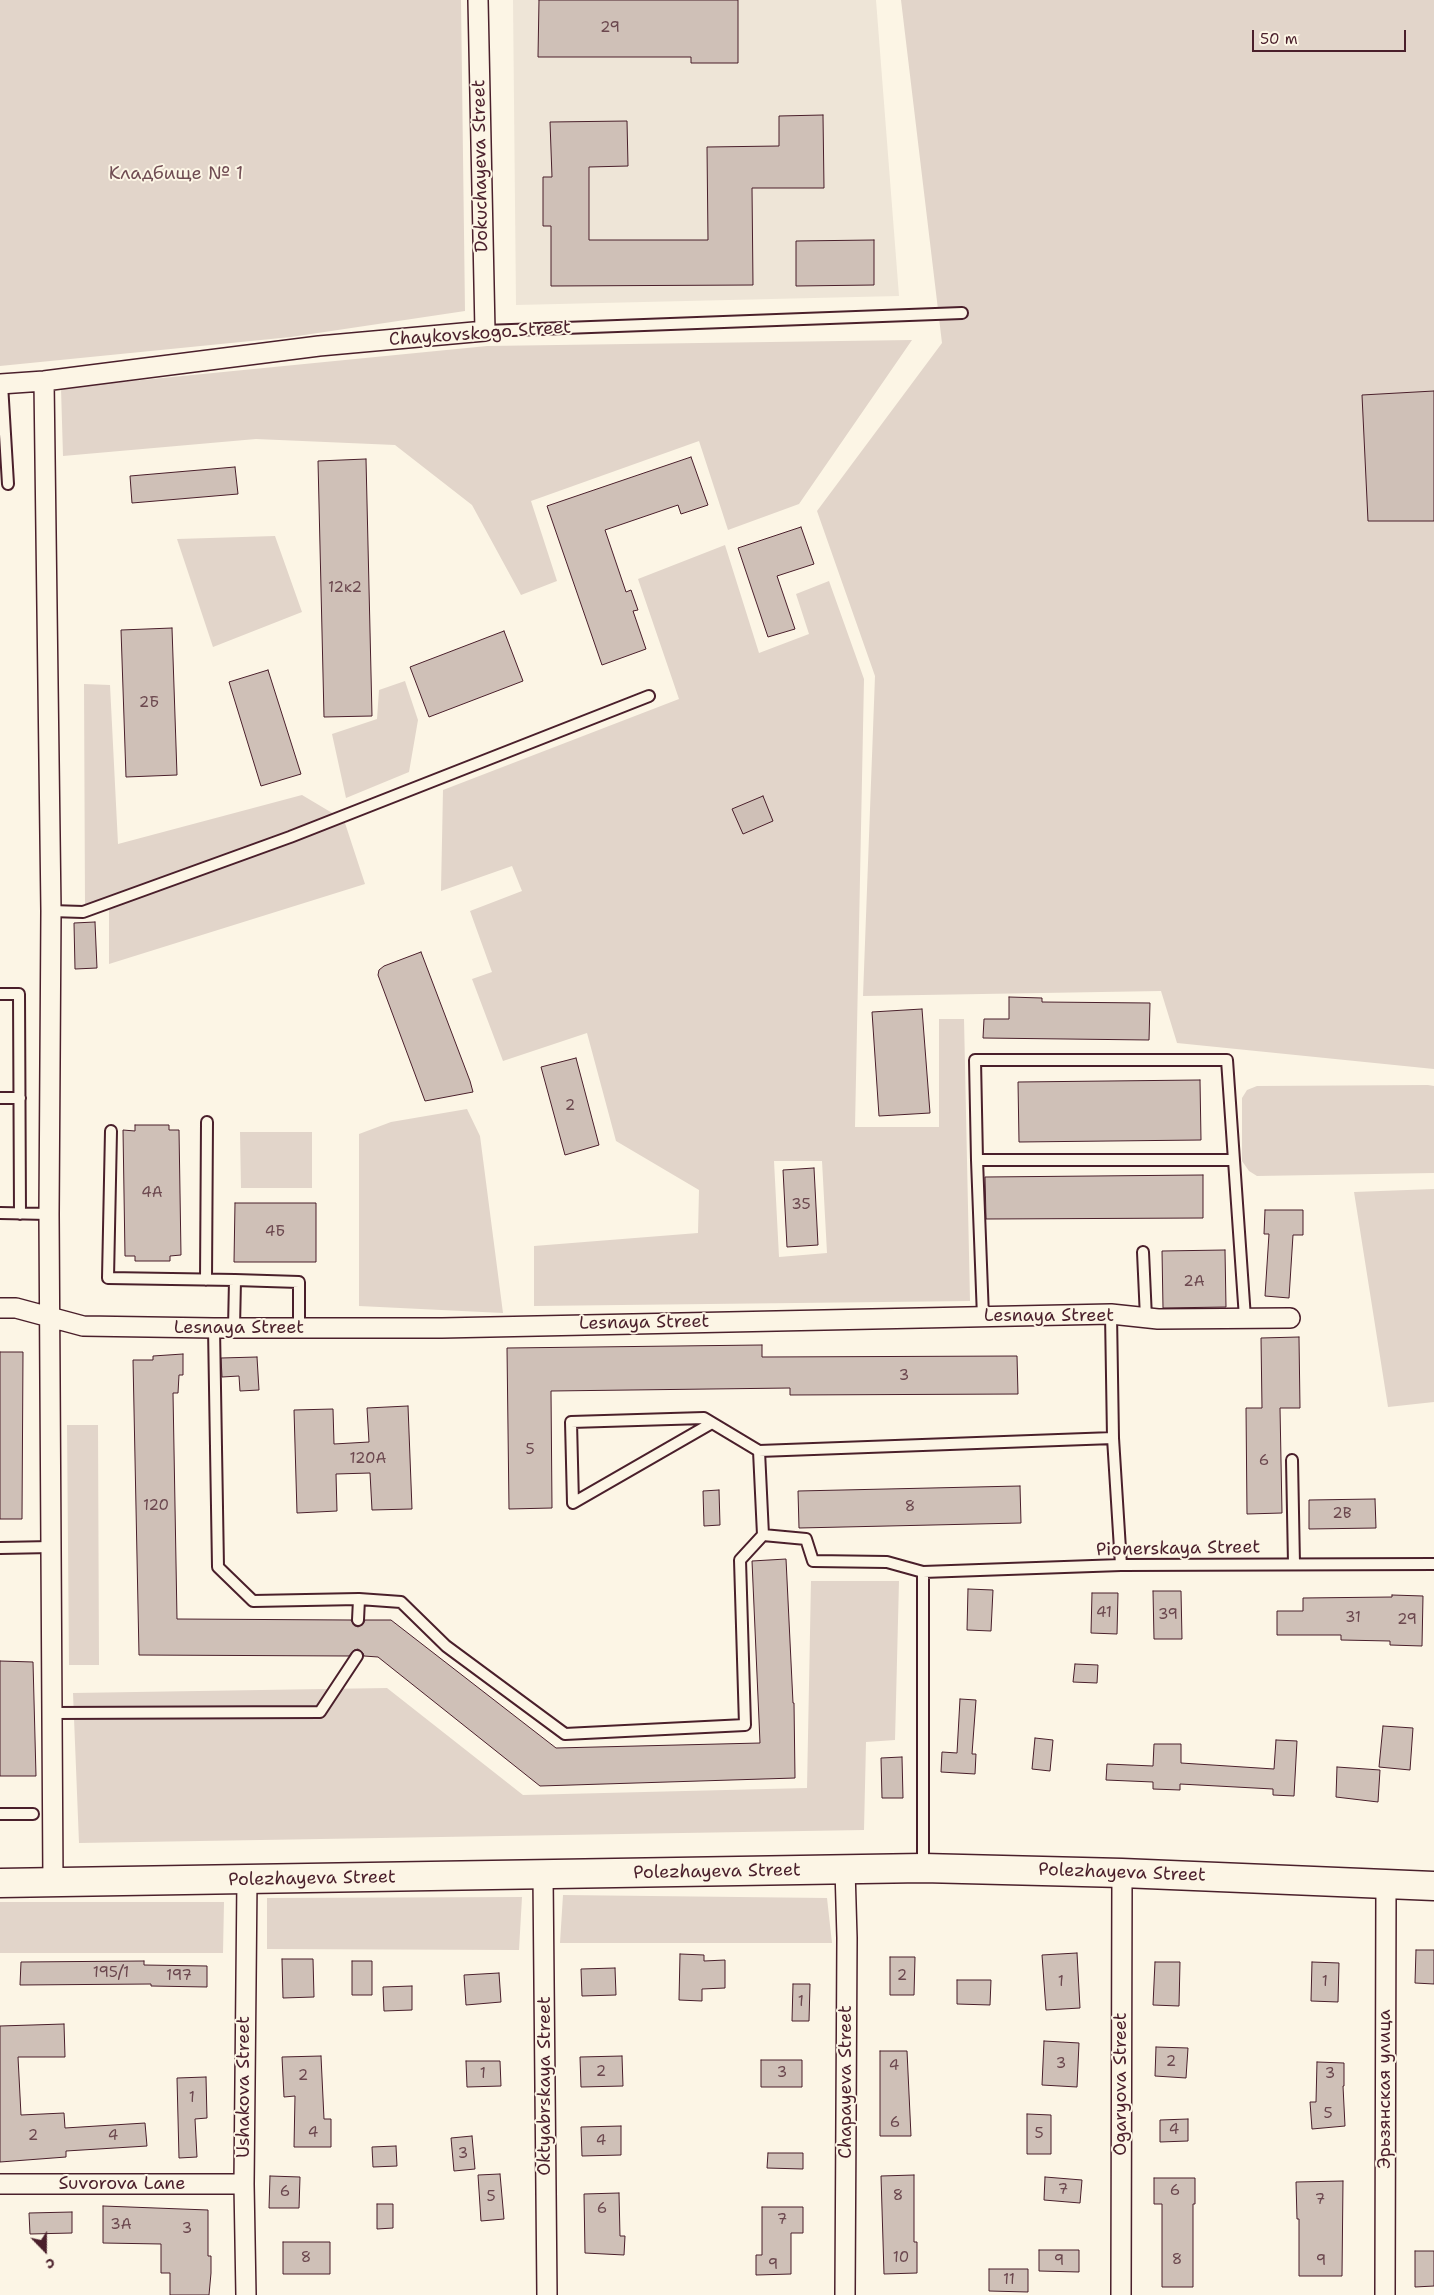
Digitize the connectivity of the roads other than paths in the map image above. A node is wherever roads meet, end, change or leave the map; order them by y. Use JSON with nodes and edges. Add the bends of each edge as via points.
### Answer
{"nodes":[{"id":1,"x":478,"y":0,"type":"edge"},
{"id":2,"x":962,"y":312,"type":"dead end"},
{"id":3,"x":484,"y":331,"type":"junction"},
{"id":4,"x":44,"y":381,"type":"junction"},
{"id":5,"x":1,"y":384,"type":"edge"},
{"id":6,"x":8,"y":484,"type":"dead end"},
{"id":7,"x":649,"y":696,"type":"dead end"},
{"id":8,"x":51,"y":912,"type":"junction"},
{"id":9,"x":0,"y":994,"type":"edge"},
{"id":10,"x":0,"y":1098,"type":"edge"},
{"id":11,"x":20,"y":1098,"type":"junction"},
{"id":12,"x":207,"y":1122,"type":"dead end"},
{"id":13,"x":111,"y":1131,"type":"dead end"},
{"id":14,"x":977,"y":1160,"type":"junction"},
{"id":15,"x":1234,"y":1160,"type":"junction"},
{"id":16,"x":0,"y":1213,"type":"edge"},
{"id":17,"x":20,"y":1214,"type":"junction"},
{"id":18,"x":49,"y":1214,"type":"junction"},
{"id":19,"x":1143,"y":1252,"type":"dead end"},
{"id":20,"x":206,"y":1280,"type":"junction"},
{"id":21,"x":235,"y":1280,"type":"junction"},
{"id":22,"x":0,"y":1308,"type":"edge"},
{"id":23,"x":1111,"y":1314,"type":"junction"},
{"id":24,"x":50,"y":1315,"type":"junction"},
{"id":25,"x":983,"y":1317,"type":"junction"},
{"id":26,"x":1146,"y":1318,"type":"junction"},
{"id":27,"x":1245,"y":1318,"type":"junction"},
{"id":28,"x":1290,"y":1318,"type":"dead end"},
{"id":29,"x":214,"y":1328,"type":"junction"},
{"id":30,"x":234,"y":1328,"type":"junction"},
{"id":31,"x":299,"y":1328,"type":"junction"},
{"id":32,"x":712,"y":1423,"type":"junction"},
{"id":33,"x":1113,"y":1438,"type":"junction"},
{"id":34,"x":759,"y":1451,"type":"junction"},
{"id":35,"x":1292,"y":1460,"type":"dead end"},
{"id":36,"x":763,"y":1535,"type":"junction"},
{"id":37,"x":51,"y":1547,"type":"junction"},
{"id":38,"x":0,"y":1548,"type":"edge"},
{"id":39,"x":1294,"y":1564,"type":"junction"},
{"id":40,"x":1434,"y":1564,"type":"edge"},
{"id":41,"x":1121,"y":1565,"type":"junction"},
{"id":42,"x":923,"y":1572,"type":"junction"},
{"id":43,"x":359,"y":1599,"type":"junction"},
{"id":44,"x":358,"y":1620,"type":"dead end"},
{"id":45,"x":357,"y":1656,"type":"dead end"},
{"id":46,"x":52,"y":1714,"type":"junction"},
{"id":47,"x":0,"y":1814,"type":"edge"},
{"id":48,"x":33,"y":1814,"type":"dead end"},
{"id":49,"x":923,"y":1868,"type":"junction"},
{"id":50,"x":845,"y":1869,"type":"junction"},
{"id":51,"x":1122,"y":1873,"type":"junction"},
{"id":52,"x":543,"y":1876,"type":"junction"},
{"id":53,"x":247,"y":1879,"type":"junction"},
{"id":54,"x":1386,"y":1882,"type":"junction"},
{"id":55,"x":0,"y":1884,"type":"edge"},
{"id":56,"x":53,"y":1884,"type":"junction"},
{"id":57,"x":1434,"y":1886,"type":"edge"},
{"id":58,"x":0,"y":2184,"type":"edge"},
{"id":59,"x":244,"y":2184,"type":"junction"},
{"id":60,"x":246,"y":2295,"type":"edge"},
{"id":61,"x":547,"y":2295,"type":"edge"},
{"id":62,"x":845,"y":2295,"type":"edge"},
{"id":63,"x":1121,"y":2295,"type":"edge"},
{"id":64,"x":1384,"y":2295,"type":"edge"}],
"edges":[{"from":1,"to":3,"type":"street","name":"Dokuchayeva Street"},
{"from":2,"to":3,"type":"lane","name":"Chaykovskogo Street"},
{"from":3,"to":4,"type":"street","name":"Chaykovskogo Street","via":[[319,346]]},
{"from":4,"to":5,"type":"street","name":"Chaykovskogo Street"},
{"from":4,"to":8,"type":"street"},
{"from":5,"to":6,"type":"lane"},
{"from":7,"to":8,"type":"lane","via":[[290,836],[83,912]]},
{"from":8,"to":18,"type":"street"},
{"from":9,"to":11,"type":"lane","via":[[19,994]]},
{"from":10,"to":11,"type":"lane"},
{"from":11,"to":17,"type":"lane"},
{"from":12,"to":20,"type":"lane"},
{"from":13,"to":20,"type":"lane","via":[[108,1278]]},
{"from":14,"to":15,"type":"lane"},
{"from":14,"to":15,"type":"lane","via":[[975,1060],[1227,1060]]},
{"from":14,"to":25,"type":"lane"},
{"from":15,"to":27,"type":"lane"},
{"from":16,"to":17,"type":"lane"},
{"from":17,"to":18,"type":"lane"},
{"from":18,"to":24,"type":"street"},
{"from":19,"to":26,"type":"lane"},
{"from":20,"to":21,"type":"lane"},
{"from":21,"to":30,"type":"lane"},
{"from":21,"to":31,"type":"lane","via":[[300,1282]]},
{"from":22,"to":24,"type":"street","name":"Lesnaya Street"},
{"from":23,"to":25,"type":"street","name":"Lesnaya Street"},
{"from":23,"to":26,"type":"street","name":"Lesnaya Street"},
{"from":23,"to":33,"type":"lane"},
{"from":24,"to":29,"type":"street","name":"Lesnaya Street","via":[[83,1326]]},
{"from":24,"to":37,"type":"street"},
{"from":25,"to":31,"type":"street","name":"Lesnaya Street"},
{"from":26,"to":27,"type":"street","name":"Lesnaya Street"},
{"from":27,"to":28,"type":"street","name":"Lesnaya Street"},
{"from":29,"to":30,"type":"street","name":"Lesnaya Street"},
{"from":29,"to":43,"type":"lane","via":[[218,1567],[253,1601]]},
{"from":30,"to":31,"type":"street","name":"Lesnaya Street"},
{"from":32,"to":32,"type":"lane","via":[[704,1418],[571,1422],[573,1503]]},
{"from":32,"to":34,"type":"lane"},
{"from":33,"to":34,"type":"lane"},
{"from":33,"to":41,"type":"lane"},
{"from":34,"to":36,"type":"lane"},
{"from":35,"to":39,"type":"lane"},
{"from":36,"to":42,"type":"lane","name":"Pionerskaya Street","via":[[806,1539],[813,1560],[887,1562]]},
{"from":36,"to":43,"type":"lane","via":[[740,1560],[745,1725],[565,1734],[446,1646],[401,1602]]},
{"from":37,"to":38,"type":"lane"},
{"from":37,"to":46,"type":"street"},
{"from":39,"to":40,"type":"lane","name":"Pionerskaya Street"},
{"from":39,"to":41,"type":"lane","name":"Pionerskaya Street"},
{"from":41,"to":42,"type":"lane","name":"Pionerskaya Street"},
{"from":42,"to":49,"type":"lane"},
{"from":43,"to":44,"type":"lane"},
{"from":45,"to":46,"type":"lane","via":[[320,1712]]},
{"from":46,"to":56,"type":"street"},
{"from":47,"to":48,"type":"lane"},
{"from":49,"to":50,"type":"main road","name":"Polezhayeva Street"},
{"from":49,"to":51,"type":"main road","name":"Polezhayeva Street"},
{"from":50,"to":52,"type":"main road","name":"Polezhayeva Street"},
{"from":50,"to":62,"type":"street","name":"Chapayeva Street"},
{"from":51,"to":54,"type":"main road","name":"Polezhayeva Street"},
{"from":51,"to":63,"type":"street","name":"Ogaryova Street"},
{"from":52,"to":53,"type":"main road","name":"Polezhayeva Street"},
{"from":52,"to":61,"type":"street","name":"Oktyabrskaya Street"},
{"from":53,"to":56,"type":"main road","name":"Polezhayeva Street"},
{"from":53,"to":59,"type":"street","name":"Ushakova Street"},
{"from":54,"to":57,"type":"main road","name":"Polezhayeva Street"},
{"from":54,"to":64,"type":"street","name":"Эрьзянская улица"},
{"from":55,"to":56,"type":"main road","name":"Polezhayeva Street"},
{"from":58,"to":59,"type":"street","name":"Suvorova Lane"},
{"from":59,"to":60,"type":"street","name":"Ushakova Street"}]}
